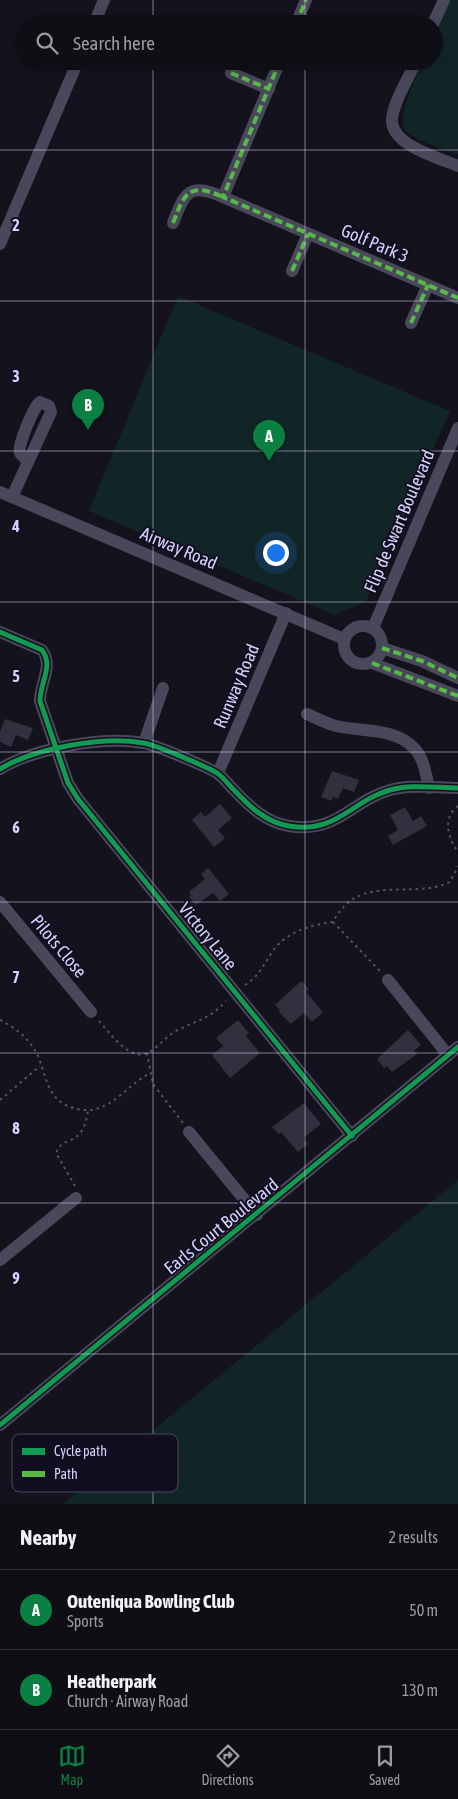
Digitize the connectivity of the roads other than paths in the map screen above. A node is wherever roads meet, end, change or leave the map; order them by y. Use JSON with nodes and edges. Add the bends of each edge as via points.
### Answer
{"nodes":[{"id":1,"x":104,"y":0,"type":"edge"},
{"id":2,"x":306,"y":0,"type":"edge"},
{"id":3,"x":444,"y":0,"type":"edge"},
{"id":4,"x":98,"y":15,"type":"edge"},
{"id":5,"x":300,"y":15,"type":"edge"},
{"id":6,"x":437,"y":15,"type":"edge"},
{"id":7,"x":74,"y":70,"type":"edge"},
{"id":8,"x":276,"y":70,"type":"edge"},
{"id":9,"x":412,"y":70,"type":"edge"},
{"id":10,"x":231,"y":73,"type":"dead end"},
{"id":11,"x":269,"y":89,"type":"junction"},
{"id":12,"x":458,"y":166,"type":"edge"},
{"id":13,"x":223,"y":197,"type":"junction"},
{"id":14,"x":173,"y":223,"type":"dead end"},
{"id":15,"x":308,"y":234,"type":"junction"},
{"id":16,"x":0,"y":244,"type":"edge"},
{"id":17,"x":292,"y":271,"type":"dead end"},
{"id":18,"x":428,"y":285,"type":"junction"},
{"id":19,"x":458,"y":298,"type":"edge"},
{"id":20,"x":411,"y":323,"type":"dead end"},
{"id":21,"x":458,"y":428,"type":"edge"},
{"id":22,"x":29,"y":460,"type":"dead end"},
{"id":23,"x":0,"y":492,"type":"edge"},
{"id":24,"x":12,"y":497,"type":"junction"},
{"id":25,"x":286,"y":613,"type":"junction"},
{"id":26,"x":373,"y":628,"type":"junction"},
{"id":27,"x":0,"y":632,"type":"edge"},
{"id":28,"x":344,"y":639,"type":"junction"},
{"id":29,"x":382,"y":648,"type":"junction"},
{"id":30,"x":372,"y":663,"type":"junction"},
{"id":31,"x":458,"y":678,"type":"edge"},
{"id":32,"x":163,"y":688,"type":"dead end"},
{"id":33,"x":458,"y":696,"type":"edge"},
{"id":34,"x":307,"y":714,"type":"dead end"},
{"id":35,"x":144,"y":743,"type":"junction"},
{"id":36,"x":55,"y":747,"type":"junction"},
{"id":37,"x":0,"y":770,"type":"edge"},
{"id":38,"x":218,"y":773,"type":"junction"},
{"id":39,"x":429,"y":788,"type":"junction"},
{"id":40,"x":458,"y":788,"type":"edge"},
{"id":41,"x":0,"y":902,"type":"edge"},
{"id":42,"x":388,"y":980,"type":"road end"},
{"id":43,"x":90,"y":1012,"type":"road end"},
{"id":44,"x":458,"y":1047,"type":"edge"},
{"id":45,"x":448,"y":1055,"type":"junction"},
{"id":46,"x":190,"y":1132,"type":"road end"},
{"id":47,"x":352,"y":1136,"type":"junction"},
{"id":48,"x":76,"y":1198,"type":"road end"},
{"id":49,"x":257,"y":1215,"type":"junction"},
{"id":50,"x":0,"y":1260,"type":"edge"},
{"id":51,"x":0,"y":1425,"type":"edge"}],
"edges":[{"from":1,"to":4,"type":"street"},
{"from":2,"to":5,"type":"street"},
{"from":3,"to":6,"type":"street"},
{"from":7,"to":16,"type":"street"},
{"from":8,"to":11,"type":"street"},
{"from":9,"to":12,"type":"street","via":[[395,109],[394,129],[399,138],[409,145]]},
{"from":10,"to":11,"type":"street"},
{"from":11,"to":13,"type":"street"},
{"from":13,"to":14,"type":"street","name":"Golf Park 3","via":[[207,190],[192,190],[184,197]]},
{"from":13,"to":15,"type":"street","name":"Golf Park 3"},
{"from":15,"to":17,"type":"street"},
{"from":15,"to":18,"type":"street","name":"Golf Park 3"},
{"from":18,"to":19,"type":"street","name":"Golf Park 3"},
{"from":18,"to":20,"type":"street"},
{"from":21,"to":26,"type":"street","name":"Flip de Swart Boulevard"},
{"from":22,"to":24,"type":"street"},
{"from":23,"to":24,"type":"street","name":"Airway Road"},
{"from":24,"to":25,"type":"street","name":"Airway Road"},
{"from":25,"to":28,"type":"street","name":"Airway Road"},
{"from":25,"to":38,"type":"street","name":"Runway Road"},
{"from":26,"to":28,"type":"street","via":[[352,628]]},
{"from":26,"to":29,"type":"street","via":[[380,636]]},
{"from":27,"to":36,"type":"street","name":"Victory Lane","via":[[42,650],[46,655],[47,669],[40,689],[40,701]]},
{"from":28,"to":30,"type":"street","via":[[343,648],[354,663]]},
{"from":29,"to":30,"type":"street"},
{"from":29,"to":31,"type":"street"},
{"from":30,"to":33,"type":"street"},
{"from":32,"to":35,"type":"street"},
{"from":34,"to":39,"type":"street","via":[[335,726],[382,732],[406,742],[421,758]]},
{"from":35,"to":36,"type":"street","via":[[92,742]]},
{"from":35,"to":38,"type":"street"},
{"from":36,"to":37,"type":"street"},
{"from":36,"to":47,"type":"street","name":"Victory Lane","via":[[68,783],[78,799]]},
{"from":38,"to":39,"type":"street","via":[[261,816],[289,826],[331,823],[388,790]]},
{"from":39,"to":40,"type":"street"},
{"from":41,"to":43,"type":"street","name":"Pilots Close"},
{"from":42,"to":45,"type":"street"},
{"from":44,"to":45,"type":"street","name":"Earls Court Boulevard"},
{"from":45,"to":47,"type":"street","name":"Earls Court Boulevard"},
{"from":46,"to":49,"type":"street"},
{"from":47,"to":49,"type":"street","name":"Earls Court Boulevard"},
{"from":48,"to":50,"type":"street"},
{"from":49,"to":51,"type":"street","name":"Earls Court Boulevard"}]}
